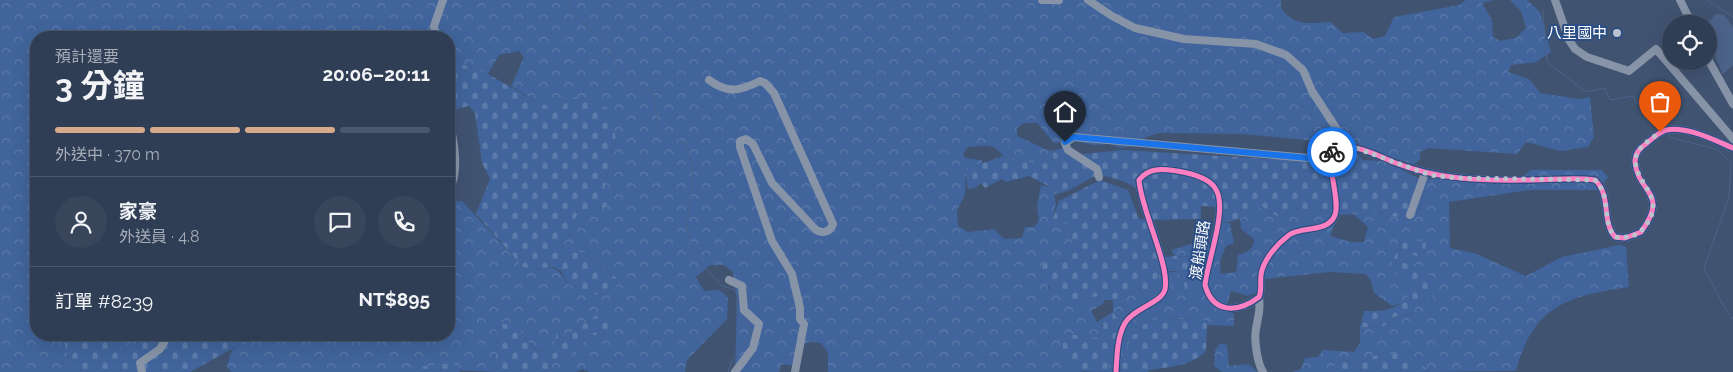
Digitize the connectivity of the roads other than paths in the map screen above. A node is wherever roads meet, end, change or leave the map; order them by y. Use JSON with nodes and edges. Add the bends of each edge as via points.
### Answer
{"nodes":[{"id":1,"x":443,"y":0,"type":"edge"},
{"id":2,"x":1042,"y":0,"type":"edge"},
{"id":3,"x":1059,"y":0,"type":"edge"},
{"id":4,"x":1088,"y":0,"type":"edge"},
{"id":5,"x":1555,"y":0,"type":"edge"},
{"id":6,"x":1680,"y":0,"type":"edge"},
{"id":7,"x":1688,"y":15,"type":"edge"},
{"id":8,"x":435,"y":31,"type":"edge"},
{"id":9,"x":1714,"y":70,"type":"edge"},
{"id":10,"x":709,"y":80,"type":"dead end"},
{"id":11,"x":1733,"y":104,"type":"edge"},
{"id":12,"x":1733,"y":140,"type":"edge"},
{"id":13,"x":455,"y":143,"type":"edge"},
{"id":14,"x":1349,"y":148,"type":"junction"},
{"id":15,"x":1733,"y":148,"type":"edge"},
{"id":16,"x":1330,"y":160,"type":"junction"},
{"id":17,"x":455,"y":169,"type":"edge"},
{"id":18,"x":1425,"y":174,"type":"junction"},
{"id":19,"x":1099,"y":178,"type":"dead end"},
{"id":20,"x":1410,"y":215,"type":"dead end"},
{"id":21,"x":729,"y":280,"type":"dead end"},
{"id":22,"x":1259,"y":297,"type":"junction"},
{"id":23,"x":165,"y":341,"type":"edge"},
{"id":24,"x":142,"y":372,"type":"edge"},
{"id":25,"x":735,"y":372,"type":"edge"},
{"id":26,"x":795,"y":372,"type":"edge"},
{"id":27,"x":1116,"y":372,"type":"edge"},
{"id":28,"x":1263,"y":372,"type":"edge"}],
"edges":[{"from":1,"to":8,"type":"street"},
{"from":2,"to":3,"type":"street"},
{"from":4,"to":14,"type":"street","via":[[1136,28],[1184,39],[1256,44],[1286,55],[1303,70],[1312,92]]},
{"from":5,"to":12,"type":"street","via":[[1569,40],[1580,54],[1629,71],[1656,49]]},
{"from":6,"to":7,"type":"street"},
{"from":9,"to":11,"type":"street"},
{"from":10,"to":26,"type":"street","via":[[734,92],[760,81],[774,92],[833,224],[826,232],[816,230],[772,183],[753,144],[746,139],[740,141],[772,241],[792,274],[796,290],[800,319],[804,324]]},
{"from":13,"to":17,"type":"street"},
{"from":14,"to":16,"type":"street","via":[[1332,151]]},
{"from":14,"to":18,"type":"street"},
{"from":15,"to":18,"type":"street","via":[[1693,133],[1664,131],[1640,149],[1635,159],[1638,172],[1652,196],[1652,215],[1641,232],[1625,238],[1615,237],[1609,228],[1605,193],[1595,180],[1457,178]]},
{"from":16,"to":19,"type":"street","via":[[1074,137],[1065,142],[1068,150],[1097,169]]},
{"from":16,"to":22,"type":"street","via":[[1336,191],[1336,210],[1332,221],[1325,226],[1294,233],[1278,244],[1263,267]]},
{"from":18,"to":20,"type":"street"},
{"from":21,"to":25,"type":"street","via":[[742,286],[744,310],[759,324],[753,348]]},
{"from":22,"to":27,"type":"street","name":"渡船頭路","via":[[1232,308],[1222,308],[1208,295],[1205,285],[1219,205],[1216,189],[1211,183],[1186,173],[1151,170],[1139,180],[1140,191],[1159,252],[1165,287],[1160,298],[1134,312],[1125,323]]},
{"from":22,"to":28,"type":"street","via":[[1261,312],[1255,330]]},
{"from":23,"to":24,"type":"street","via":[[160,349],[140,363]]}]}
